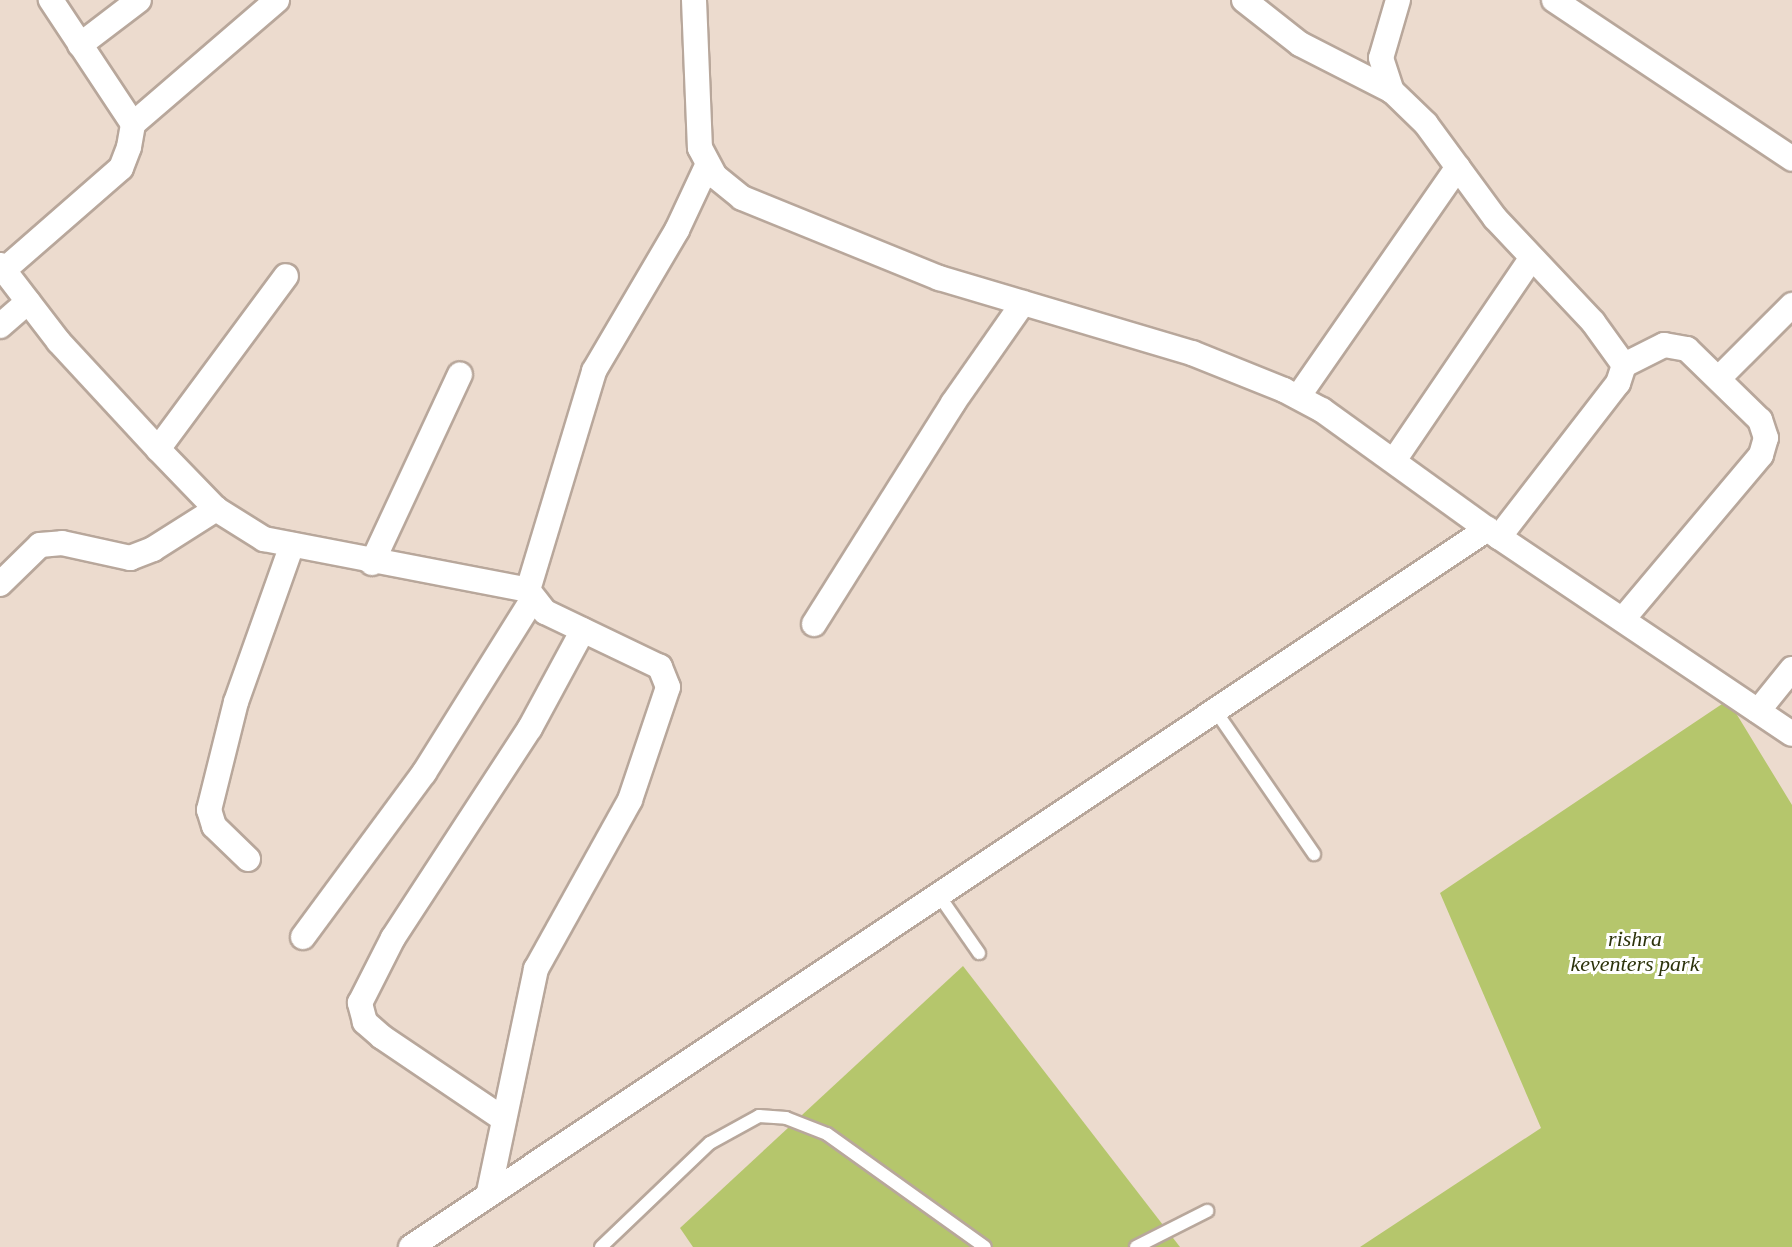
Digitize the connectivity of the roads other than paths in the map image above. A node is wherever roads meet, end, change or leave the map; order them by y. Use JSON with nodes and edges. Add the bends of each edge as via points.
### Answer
{"nodes":[{"id":1,"x":51,"y":0,"type":"edge"},
{"id":2,"x":139,"y":0,"type":"edge"},
{"id":3,"x":277,"y":0,"type":"edge"},
{"id":4,"x":694,"y":0,"type":"edge"},
{"id":5,"x":1244,"y":0,"type":"edge"},
{"id":6,"x":1398,"y":0,"type":"edge"},
{"id":7,"x":1554,"y":0,"type":"edge"},
{"id":8,"x":80,"y":45,"type":"junction"},
{"id":9,"x":1392,"y":91,"type":"junction"},
{"id":10,"x":133,"y":124,"type":"junction"},
{"id":11,"x":1788,"y":150,"type":"edge"},
{"id":12,"x":707,"y":166,"type":"junction"},
{"id":13,"x":1458,"y":167,"type":"junction"},
{"id":14,"x":1531,"y":259,"type":"junction"},
{"id":15,"x":2,"y":268,"type":"edge"},
{"id":16,"x":286,"y":276,"type":"dead end"},
{"id":17,"x":28,"y":302,"type":"junction"},
{"id":18,"x":1023,"y":303,"type":"junction"},
{"id":19,"x":1792,"y":305,"type":"edge"},
{"id":20,"x":0,"y":326,"type":"edge"},
{"id":21,"x":1624,"y":365,"type":"junction"},
{"id":22,"x":460,"y":374,"type":"dead end"},
{"id":23,"x":1720,"y":377,"type":"junction"},
{"id":24,"x":1298,"y":397,"type":"junction"},
{"id":25,"x":158,"y":449,"type":"junction"},
{"id":26,"x":1395,"y":459,"type":"junction"},
{"id":27,"x":216,"y":509,"type":"junction"},
{"id":28,"x":1493,"y":533,"type":"junction"},
{"id":29,"x":292,"y":545,"type":"junction"},
{"id":30,"x":372,"y":563,"type":"junction"},
{"id":31,"x":0,"y":584,"type":"edge"},
{"id":32,"x":530,"y":595,"type":"junction"},
{"id":33,"x":1623,"y":619,"type":"junction"},
{"id":34,"x":814,"y":624,"type":"dead end"},
{"id":35,"x":583,"y":630,"type":"junction"},
{"id":36,"x":1792,"y":669,"type":"edge"},
{"id":37,"x":1215,"y":710,"type":"junction"},
{"id":38,"x":1758,"y":711,"type":"junction"},
{"id":39,"x":1792,"y":734,"type":"edge"},
{"id":40,"x":1314,"y":854,"type":"dead end"},
{"id":41,"x":248,"y":859,"type":"dead end"},
{"id":42,"x":938,"y":894,"type":"junction"},
{"id":43,"x":303,"y":937,"type":"dead end"},
{"id":44,"x":979,"y":953,"type":"dead end"},
{"id":45,"x":502,"y":1118,"type":"junction"},
{"id":46,"x":489,"y":1192,"type":"junction"},
{"id":47,"x":1207,"y":1211,"type":"dead end"},
{"id":48,"x":411,"y":1247,"type":"edge"},
{"id":49,"x":601,"y":1247,"type":"edge"},
{"id":50,"x":985,"y":1247,"type":"edge"},
{"id":51,"x":1136,"y":1247,"type":"edge"}],
"edges":[{"from":1,"to":8,"type":"street"},
{"from":2,"to":8,"type":"street"},
{"from":3,"to":10,"type":"street"},
{"from":4,"to":12,"type":"street","via":[[700,148]]},
{"from":5,"to":9,"type":"street","via":[[1300,44]]},
{"from":6,"to":9,"type":"street","via":[[1381,58]]},
{"from":7,"to":11,"type":"street"},
{"from":8,"to":10,"type":"street"},
{"from":9,"to":13,"type":"street","via":[[1426,124]]},
{"from":10,"to":15,"type":"street","via":[[121,168]]},
{"from":12,"to":18,"type":"street","via":[[742,198],[796,224]]},
{"from":12,"to":32,"type":"street","via":[[677,230],[594,371]]},
{"from":13,"to":14,"type":"street"},
{"from":13,"to":24,"type":"street"},
{"from":14,"to":21,"type":"street","via":[[1593,322]]},
{"from":14,"to":26,"type":"street"},
{"from":15,"to":17,"type":"street"},
{"from":16,"to":25,"type":"street"},
{"from":17,"to":20,"type":"street"},
{"from":17,"to":25,"type":"street"},
{"from":18,"to":24,"type":"street","via":[[1230,365]]},
{"from":18,"to":34,"type":"street","via":[[953,403]]},
{"from":19,"to":23,"type":"street"},
{"from":21,"to":23,"type":"street","via":[[1651,348],[1676,346]]},
{"from":21,"to":28,"type":"street","via":[[1618,383]]},
{"from":22,"to":30,"type":"street"},
{"from":23,"to":33,"type":"street","via":[[1760,420],[1764,448]]},
{"from":24,"to":26,"type":"street"},
{"from":25,"to":27,"type":"street"},
{"from":26,"to":28,"type":"street"},
{"from":27,"to":29,"type":"street","via":[[264,539]]},
{"from":27,"to":31,"type":"street","via":[[130,558],[62,543],[40,545]]},
{"from":28,"to":33,"type":"street"},
{"from":28,"to":37,"type":"street"},
{"from":29,"to":30,"type":"street"},
{"from":29,"to":41,"type":"street","via":[[236,702],[209,810],[214,826]]},
{"from":30,"to":32,"type":"street"},
{"from":32,"to":35,"type":"street"},
{"from":32,"to":43,"type":"street","via":[[424,773]]},
{"from":33,"to":38,"type":"street"},
{"from":35,"to":45,"type":"street","via":[[660,667],[668,679],[667,696],[617,827],[536,969]]},
{"from":35,"to":45,"type":"street","via":[[530,728],[393,938],[360,1003],[365,1022],[382,1037]]},
{"from":36,"to":38,"type":"street"},
{"from":37,"to":40,"type":"lane"},
{"from":37,"to":42,"type":"street"},
{"from":38,"to":39,"type":"street"},
{"from":42,"to":44,"type":"lane"},
{"from":42,"to":46,"type":"street"},
{"from":45,"to":46,"type":"street"},
{"from":46,"to":48,"type":"street"},
{"from":47,"to":51,"type":"lane"},
{"from":49,"to":50,"type":"lane","via":[[710,1143],[759,1116],[786,1118],[827,1134]]}]}
